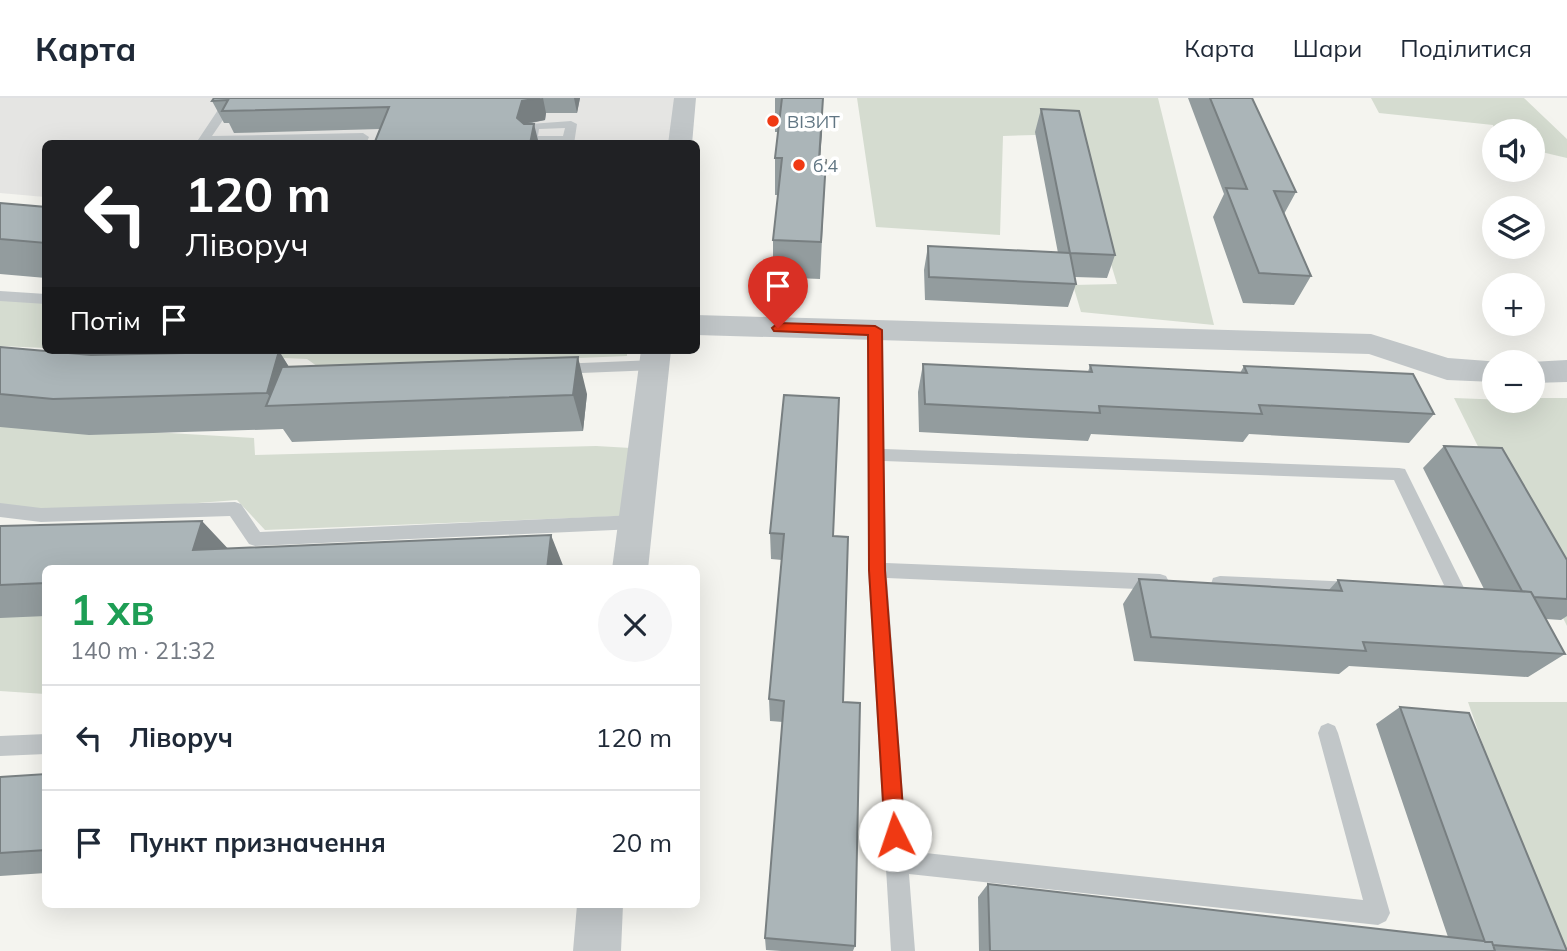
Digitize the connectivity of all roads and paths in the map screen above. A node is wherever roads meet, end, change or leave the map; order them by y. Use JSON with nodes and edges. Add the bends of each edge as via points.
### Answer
{"nodes":[{"id":1,"x":232,"y":98,"type":"edge"},
{"id":2,"x":685,"y":98,"type":"edge"},
{"id":3,"x":204,"y":140,"type":"edge"},
{"id":4,"x":204,"y":140,"type":"edge"},
{"id":5,"x":362,"y":140,"type":"edge"},
{"id":6,"x":680,"y":140,"type":"edge"},
{"id":7,"x":0,"y":296,"type":"edge"},
{"id":8,"x":42,"y":299,"type":"edge"},
{"id":9,"x":700,"y":326,"type":"edge"},
{"id":10,"x":875,"y":330,"type":"junction"},
{"id":11,"x":655,"y":357,"type":"edge"},
{"id":12,"x":544,"y":370,"type":"edge"},
{"id":13,"x":1482,"y":370,"type":"edge"},
{"id":14,"x":1567,"y":371,"type":"edge"},
{"id":15,"x":1545,"y":372,"type":"edge"},
{"id":16,"x":878,"y":455,"type":"junction"},
{"id":17,"x":0,"y":510,"type":"edge"},
{"id":18,"x":636,"y":522,"type":"junction"},
{"id":19,"x":631,"y":565,"type":"edge"},
{"id":20,"x":877,"y":570,"type":"junction"},
{"id":21,"x":1375,"y":590,"type":"edge"},
{"id":22,"x":1431,"y":593,"type":"edge"},
{"id":23,"x":1328,"y":733,"type":"dead end"},
{"id":24,"x":42,"y":744,"type":"edge"},
{"id":25,"x":0,"y":746,"type":"edge"},
{"id":26,"x":896,"y":861,"type":"junction"},
{"id":27,"x":600,"y":908,"type":"edge"},
{"id":28,"x":597,"y":951,"type":"edge"},
{"id":29,"x":902,"y":951,"type":"edge"}],
"edges":[{"from":1,"to":3,"type":"lane"},
{"from":2,"to":6,"type":"street"},
{"from":4,"to":5,"type":"lane"},
{"from":7,"to":8,"type":"lane"},
{"from":9,"to":10,"type":"street"},
{"from":10,"to":13,"type":"street","via":[[1371,344],[1447,369]]},
{"from":10,"to":16,"type":"lane"},
{"from":11,"to":12,"type":"lane"},
{"from":11,"to":18,"type":"street"},
{"from":14,"to":15,"type":"street"},
{"from":16,"to":20,"type":"lane"},
{"from":16,"to":22,"type":"lane","via":[[1399,474],[1458,594]]},
{"from":17,"to":18,"type":"lane","via":[[41,515],[235,509],[255,539]]},
{"from":18,"to":19,"type":"street"},
{"from":20,"to":21,"type":"lane"},
{"from":20,"to":26,"type":"lane"},
{"from":23,"to":26,"type":"lane","via":[[1378,913]]},
{"from":24,"to":25,"type":"lane"},
{"from":26,"to":29,"type":"lane"},
{"from":27,"to":28,"type":"street"}]}
